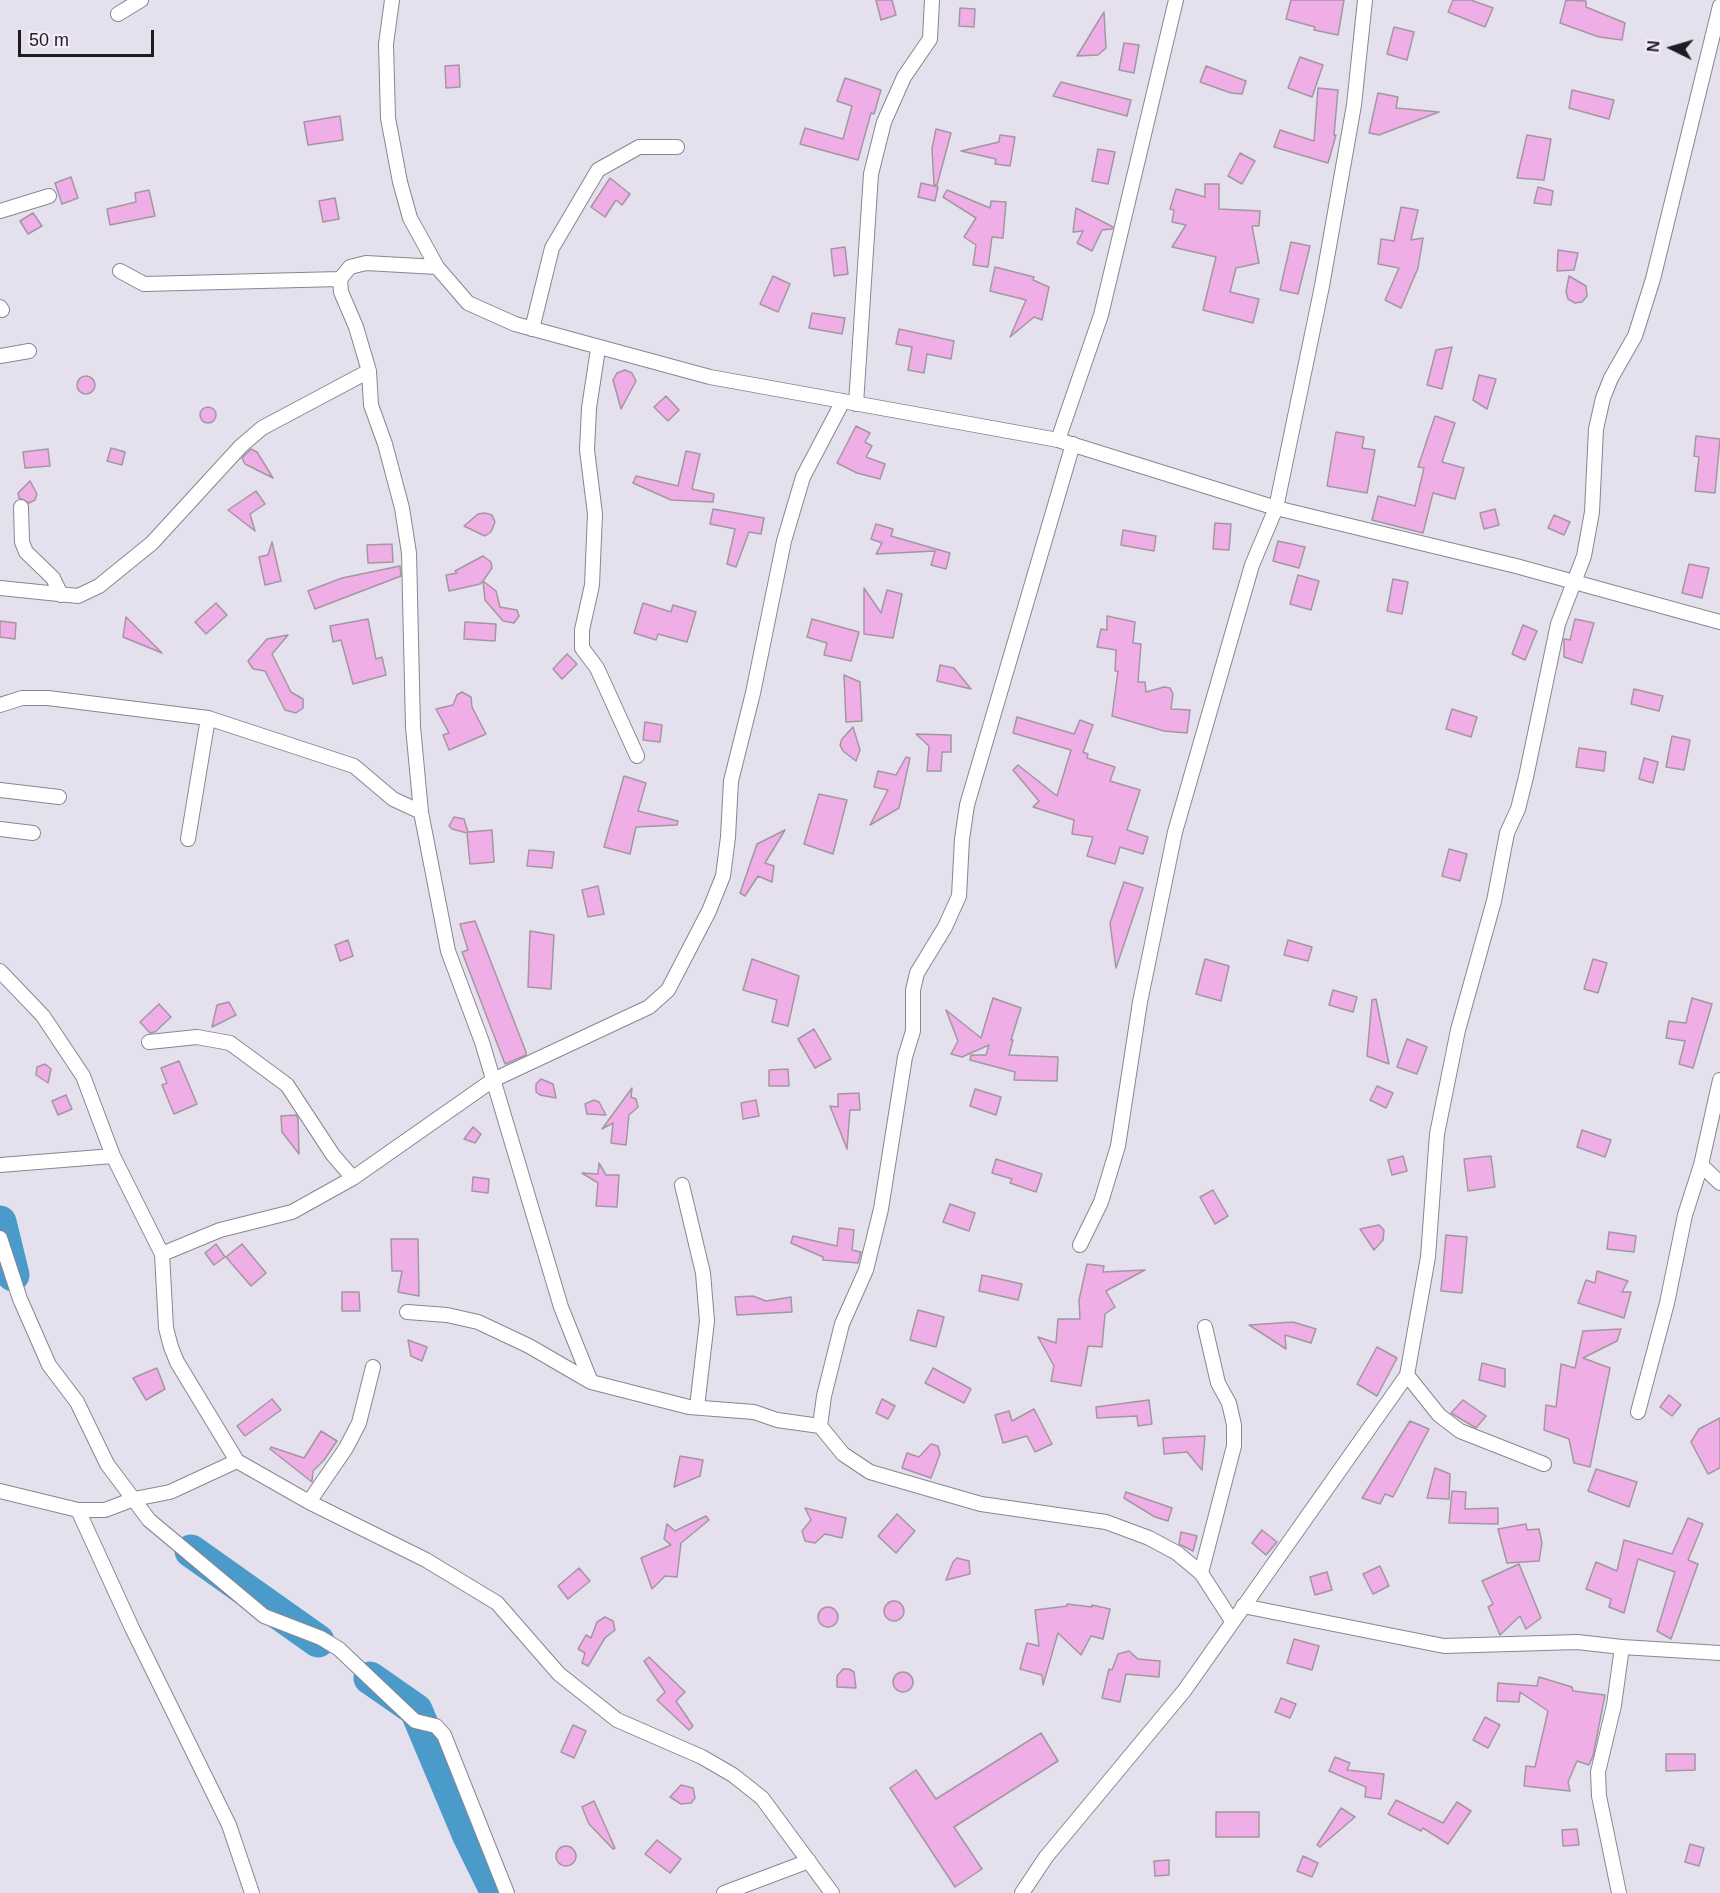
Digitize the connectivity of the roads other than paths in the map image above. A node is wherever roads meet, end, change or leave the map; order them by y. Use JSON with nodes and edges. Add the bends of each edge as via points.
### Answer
{"nodes":[{"id":1,"x":141,"y":0,"type":"edge"},
{"id":2,"x":392,"y":0,"type":"edge"},
{"id":3,"x":932,"y":0,"type":"edge"},
{"id":4,"x":1176,"y":0,"type":"edge"},
{"id":5,"x":1365,"y":0,"type":"edge"},
{"id":6,"x":1720,"y":6,"type":"edge"},
{"id":7,"x":118,"y":14,"type":"dead end"},
{"id":8,"x":677,"y":147,"type":"dead end"},
{"id":9,"x":49,"y":196,"type":"dead end"},
{"id":10,"x":0,"y":211,"type":"edge"},
{"id":11,"x":437,"y":267,"type":"junction"},
{"id":12,"x":120,"y":271,"type":"dead end"},
{"id":13,"x":339,"y":279,"type":"junction"},
{"id":14,"x":532,"y":329,"type":"junction"},
{"id":15,"x":598,"y":349,"type":"junction"},
{"id":16,"x":29,"y":351,"type":"dead end"},
{"id":17,"x":0,"y":356,"type":"edge"},
{"id":18,"x":369,"y":371,"type":"junction"},
{"id":19,"x":850,"y":402,"type":"junction"},
{"id":20,"x":1058,"y":440,"type":"junction"},
{"id":21,"x":1073,"y":444,"type":"junction"},
{"id":22,"x":21,"y":507,"type":"dead end"},
{"id":23,"x":1276,"y":508,"type":"junction"},
{"id":24,"x":1574,"y":583,"type":"junction"},
{"id":25,"x":0,"y":588,"type":"edge"},
{"id":26,"x":61,"y":595,"type":"junction"},
{"id":27,"x":1720,"y":622,"type":"edge"},
{"id":28,"x":0,"y":705,"type":"edge"},
{"id":29,"x":208,"y":718,"type":"junction"},
{"id":30,"x":638,"y":756,"type":"dead end"},
{"id":31,"x":0,"y":790,"type":"edge"},
{"id":32,"x":59,"y":797,"type":"dead end"},
{"id":33,"x":422,"y":812,"type":"junction"},
{"id":34,"x":0,"y":829,"type":"edge"},
{"id":35,"x":33,"y":833,"type":"dead end"},
{"id":36,"x":188,"y":839,"type":"dead end"},
{"id":37,"x":0,"y":971,"type":"edge"},
{"id":38,"x":149,"y":1042,"type":"dead end"},
{"id":39,"x":493,"y":1080,"type":"junction"},
{"id":40,"x":1720,"y":1080,"type":"edge"},
{"id":41,"x":113,"y":1156,"type":"junction"},
{"id":42,"x":0,"y":1165,"type":"edge"},
{"id":43,"x":1701,"y":1165,"type":"junction"},
{"id":44,"x":353,"y":1178,"type":"junction"},
{"id":45,"x":1720,"y":1183,"type":"edge"},
{"id":46,"x":682,"y":1185,"type":"dead end"},
{"id":47,"x":0,"y":1238,"type":"edge"},
{"id":48,"x":1080,"y":1245,"type":"dead end"},
{"id":49,"x":162,"y":1254,"type":"junction"},
{"id":50,"x":406,"y":1312,"type":"dead end"},
{"id":51,"x":1205,"y":1327,"type":"dead end"},
{"id":52,"x":373,"y":1367,"type":"dead end"},
{"id":53,"x":1407,"y":1375,"type":"junction"},
{"id":54,"x":591,"y":1382,"type":"junction"},
{"id":55,"x":697,"y":1407,"type":"junction"},
{"id":56,"x":1638,"y":1412,"type":"dead end"},
{"id":57,"x":820,"y":1426,"type":"junction"},
{"id":58,"x":237,"y":1461,"type":"junction"},
{"id":59,"x":1544,"y":1464,"type":"dead end"},
{"id":60,"x":0,"y":1491,"type":"edge"},
{"id":61,"x":134,"y":1499,"type":"junction"},
{"id":62,"x":309,"y":1502,"type":"junction"},
{"id":63,"x":78,"y":1510,"type":"junction"},
{"id":64,"x":1201,"y":1573,"type":"junction"},
{"id":65,"x":1243,"y":1606,"type":"junction"},
{"id":66,"x":1232,"y":1621,"type":"junction"},
{"id":67,"x":1622,"y":1647,"type":"junction"},
{"id":68,"x":1720,"y":1653,"type":"edge"},
{"id":69,"x":809,"y":1861,"type":"junction"},
{"id":70,"x":252,"y":1893,"type":"edge"},
{"id":71,"x":507,"y":1893,"type":"edge"},
{"id":72,"x":724,"y":1893,"type":"edge"},
{"id":73,"x":832,"y":1893,"type":"edge"},
{"id":74,"x":1022,"y":1893,"type":"edge"},
{"id":75,"x":1619,"y":1893,"type":"edge"}],
"edges":[{"from":1,"to":7,"type":"street"},
{"from":2,"to":11,"type":"street","via":[[386,44],[388,118],[410,218]]},
{"from":3,"to":19,"type":"street","via":[[930,39],[904,77],[884,122],[871,174]]},
{"from":4,"to":20,"type":"street","via":[[1101,315]]},
{"from":5,"to":23,"type":"street","via":[[1352,117]]},
{"from":6,"to":24,"type":"street","via":[[1653,279],[1635,336],[1603,399],[1596,429],[1592,512],[1584,556]]},
{"from":8,"to":14,"type":"street","via":[[639,147],[598,170],[552,248]]},
{"from":9,"to":10,"type":"street"},
{"from":11,"to":13,"type":"street","via":[[366,263],[350,267]]},
{"from":11,"to":14,"type":"street","via":[[468,303]]},
{"from":12,"to":13,"type":"street","via":[[144,284]]},
{"from":13,"to":18,"type":"street"},
{"from":14,"to":15,"type":"street"},
{"from":15,"to":19,"type":"street","via":[[710,377]]},
{"from":15,"to":30,"type":"street","via":[[587,450],[595,514],[592,585],[582,648],[597,668]]},
{"from":16,"to":17,"type":"street"},
{"from":18,"to":26,"type":"street","via":[[261,428],[152,543],[99,586],[78,596]]},
{"from":18,"to":33,"type":"street","via":[[371,405],[402,507],[409,553],[413,726]]},
{"from":19,"to":20,"type":"street"},
{"from":19,"to":39,"type":"street","via":[[803,477],[790,520],[731,781],[723,876],[681,967],[668,990],[649,1007]]},
{"from":20,"to":21,"type":"street"},
{"from":21,"to":23,"type":"street"},
{"from":21,"to":57,"type":"street","via":[[967,805],[959,896],[917,973],[913,1031],[904,1057],[881,1209],[866,1270],[842,1324]]},
{"from":22,"to":26,"type":"street","via":[[26,552],[53,578]]},
{"from":23,"to":24,"type":"street"},
{"from":23,"to":48,"type":"street","via":[[1252,565],[1175,832],[1140,1002],[1118,1146],[1101,1202]]},
{"from":24,"to":27,"type":"street"},
{"from":24,"to":53,"type":"street","via":[[1558,624],[1526,777],[1507,833],[1494,900],[1458,1030],[1437,1134],[1428,1257]]},
{"from":25,"to":26,"type":"street"},
{"from":28,"to":29,"type":"street","via":[[22,698],[48,698]]},
{"from":29,"to":33,"type":"street","via":[[354,766],[393,799]]},
{"from":29,"to":36,"type":"street"},
{"from":31,"to":32,"type":"street"},
{"from":33,"to":39,"type":"street","via":[[448,951]]},
{"from":34,"to":35,"type":"street"},
{"from":37,"to":41,"type":"street","via":[[43,1016],[84,1076]]},
{"from":38,"to":44,"type":"street","via":[[197,1037],[230,1043],[287,1085]]},
{"from":39,"to":44,"type":"street"},
{"from":39,"to":54,"type":"street","via":[[561,1307]]},
{"from":40,"to":43,"type":"street"},
{"from":41,"to":42,"type":"street"},
{"from":41,"to":49,"type":"street"},
{"from":43,"to":45,"type":"street"},
{"from":43,"to":56,"type":"street","via":[[1685,1215],[1667,1304]]},
{"from":44,"to":49,"type":"street","via":[[292,1212],[220,1230]]},
{"from":46,"to":55,"type":"street","via":[[703,1273],[707,1321]]},
{"from":47,"to":61,"type":"street","via":[[48,1365],[77,1402],[106,1464]]},
{"from":49,"to":58,"type":"street","via":[[165,1328],[171,1347]]},
{"from":50,"to":54,"type":"street","via":[[478,1322]]},
{"from":51,"to":64,"type":"street","via":[[1218,1383],[1229,1403],[1234,1446]]},
{"from":52,"to":62,"type":"street","via":[[355,1431]]},
{"from":53,"to":59,"type":"street","via":[[1439,1414],[1460,1431]]},
{"from":53,"to":65,"type":"street"},
{"from":54,"to":55,"type":"street"},
{"from":55,"to":57,"type":"street","via":[[754,1412],[777,1420]]},
{"from":57,"to":64,"type":"street","via":[[843,1454],[870,1472],[981,1504],[1106,1522],[1165,1545]]},
{"from":58,"to":61,"type":"street","via":[[170,1492]]},
{"from":58,"to":62,"type":"street"},
{"from":60,"to":63,"type":"street"},
{"from":61,"to":63,"type":"street","via":[[105,1510]]},
{"from":61,"to":71,"type":"street","via":[[149,1520],[264,1616],[339,1649],[415,1721],[436,1726],[444,1735]]},
{"from":62,"to":69,"type":"street","via":[[426,1560],[497,1603],[559,1674],[617,1720],[702,1757],[746,1784],[762,1798]]},
{"from":63,"to":70,"type":"street","via":[[229,1825]]},
{"from":64,"to":66,"type":"street"},
{"from":65,"to":66,"type":"street"},
{"from":65,"to":67,"type":"street","via":[[1444,1646],[1577,1642]]},
{"from":66,"to":74,"type":"street","via":[[1184,1691],[1046,1857]]},
{"from":67,"to":68,"type":"street"},
{"from":67,"to":75,"type":"street","via":[[1614,1705],[1598,1772],[1599,1796]]},
{"from":69,"to":72,"type":"street"},
{"from":69,"to":73,"type":"street"}]}
